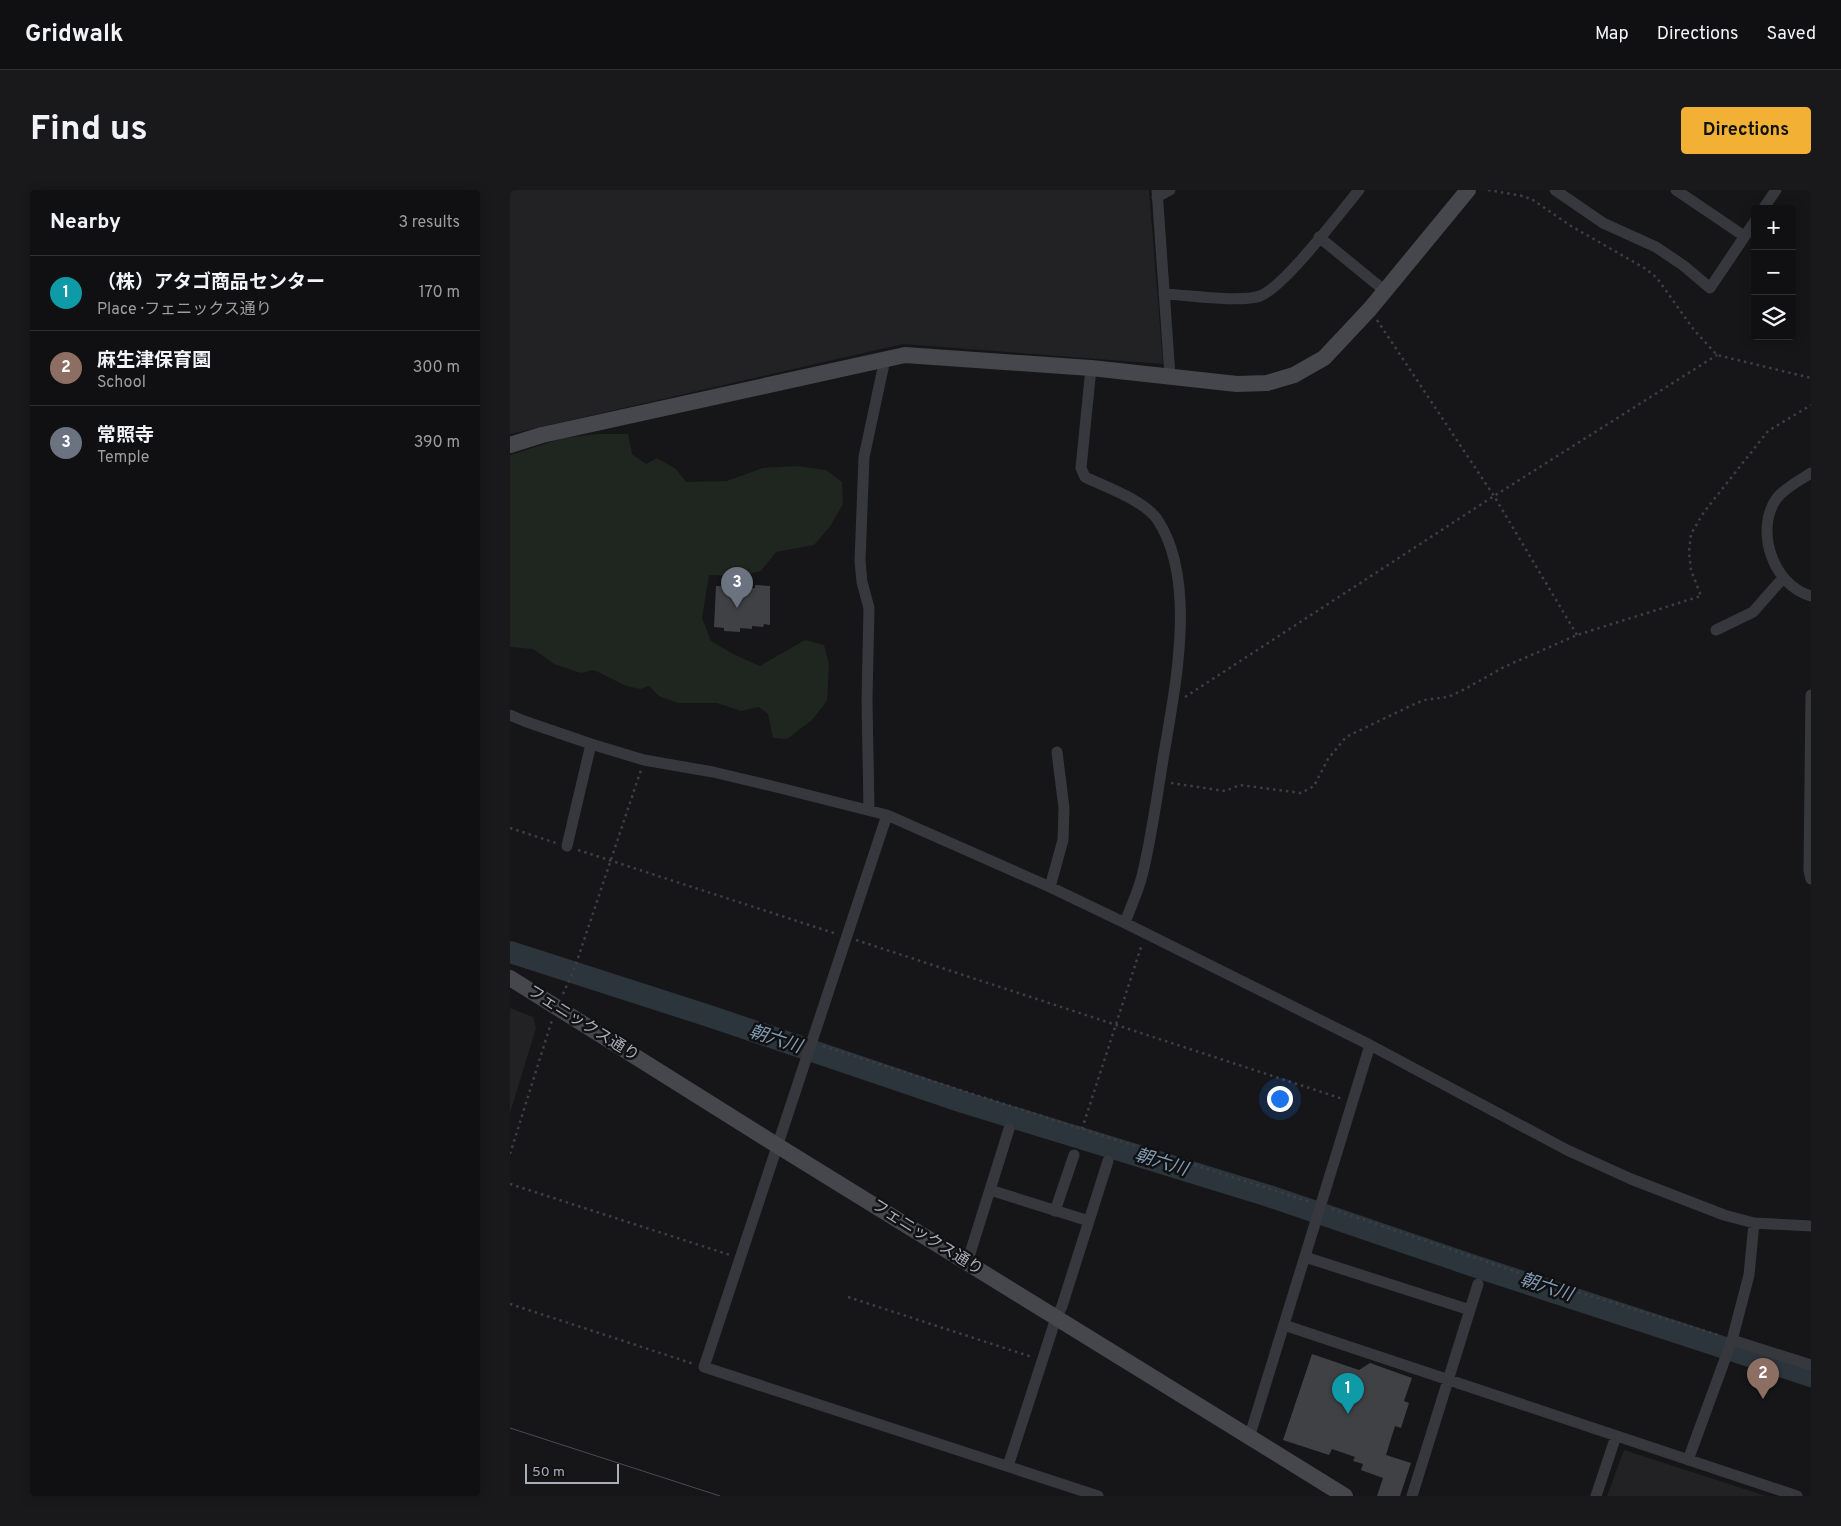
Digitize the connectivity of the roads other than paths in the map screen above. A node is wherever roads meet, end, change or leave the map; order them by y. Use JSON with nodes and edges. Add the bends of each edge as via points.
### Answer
{"nodes":[{"id":1,"x":1170,"y":190,"type":"edge"},
{"id":2,"x":1359,"y":190,"type":"edge"},
{"id":3,"x":1468,"y":190,"type":"edge"},
{"id":4,"x":1555,"y":190,"type":"edge"},
{"id":5,"x":1676,"y":190,"type":"edge"},
{"id":6,"x":1776,"y":190,"type":"edge"},
{"id":7,"x":1157,"y":194,"type":"edge"},
{"id":8,"x":1766,"y":205,"type":"edge"},
{"id":9,"x":1751,"y":226,"type":"edge"},
{"id":10,"x":1744,"y":236,"type":"junction"},
{"id":11,"x":1319,"y":238,"type":"junction"},
{"id":12,"x":1385,"y":291,"type":"junction"},
{"id":13,"x":1164,"y":294,"type":"junction"},
{"id":14,"x":884,"y":359,"type":"junction"},
{"id":15,"x":1091,"y":368,"type":"junction"},
{"id":16,"x":1170,"y":376,"type":"junction"},
{"id":17,"x":510,"y":445,"type":"edge"},
{"id":18,"x":1811,"y":473,"type":"edge"},
{"id":19,"x":1783,"y":578,"type":"junction"},
{"id":20,"x":1811,"y":596,"type":"edge"},
{"id":21,"x":1716,"y":630,"type":"dead end"},
{"id":22,"x":1811,"y":696,"type":"edge"},
{"id":23,"x":510,"y":715,"type":"edge"},
{"id":24,"x":591,"y":744,"type":"junction"},
{"id":25,"x":1057,"y":752,"type":"dead end"},
{"id":26,"x":869,"y":810,"type":"junction"},
{"id":27,"x":887,"y":815,"type":"junction"},
{"id":28,"x":567,"y":846,"type":"road end"},
{"id":29,"x":1811,"y":879,"type":"edge"},
{"id":30,"x":1050,"y":887,"type":"junction"},
{"id":31,"x":1125,"y":923,"type":"junction"},
{"id":32,"x":510,"y":978,"type":"edge"},
{"id":33,"x":1370,"y":1045,"type":"junction"},
{"id":34,"x":1009,"y":1129,"type":"dead end"},
{"id":35,"x":778,"y":1146,"type":"junction"},
{"id":36,"x":1074,"y":1155,"type":"dead end"},
{"id":37,"x":1108,"y":1161,"type":"dead end"},
{"id":38,"x":990,"y":1190,"type":"junction"},
{"id":39,"x":1056,"y":1211,"type":"junction"},
{"id":40,"x":1089,"y":1221,"type":"junction"},
{"id":41,"x":1754,"y":1223,"type":"junction"},
{"id":42,"x":1811,"y":1226,"type":"edge"},
{"id":43,"x":1305,"y":1257,"type":"junction"},
{"id":44,"x":967,"y":1262,"type":"junction"},
{"id":45,"x":1478,"y":1284,"type":"dead end"},
{"id":46,"x":1470,"y":1310,"type":"junction"},
{"id":47,"x":1056,"y":1318,"type":"junction"},
{"id":48,"x":1284,"y":1325,"type":"junction"},
{"id":49,"x":1730,"y":1346,"type":"junction"},
{"id":50,"x":1811,"y":1365,"type":"edge"},
{"id":51,"x":1448,"y":1380,"type":"junction"},
{"id":52,"x":1616,"y":1436,"type":"junction"},
{"id":53,"x":1249,"y":1438,"type":"junction"},
{"id":54,"x":1688,"y":1460,"type":"junction"},
{"id":55,"x":1008,"y":1466,"type":"junction"},
{"id":56,"x":1098,"y":1496,"type":"edge"},
{"id":57,"x":1345,"y":1496,"type":"edge"},
{"id":58,"x":1412,"y":1496,"type":"edge"},
{"id":59,"x":1596,"y":1496,"type":"edge"},
{"id":60,"x":1797,"y":1496,"type":"edge"}],
"edges":[{"from":1,"to":7,"type":"street"},
{"from":2,"to":11,"type":"street"},
{"from":3,"to":12,"type":"street"},
{"from":4,"to":10,"type":"street","via":[[1603,224],[1656,247],[1710,288]]},
{"from":5,"to":10,"type":"street"},
{"from":6,"to":8,"type":"street"},
{"from":7,"to":13,"type":"street"},
{"from":9,"to":10,"type":"street"},
{"from":11,"to":12,"type":"street"},
{"from":11,"to":13,"type":"street","via":[[1275,286],[1260,296],[1244,299]]},
{"from":12,"to":16,"type":"street","via":[[1324,358],[1294,375],[1267,383],[1237,384]]},
{"from":13,"to":16,"type":"street"},
{"from":14,"to":15,"type":"street","via":[[917,354]]},
{"from":14,"to":17,"type":"street","via":[[542,435]]},
{"from":14,"to":26,"type":"street","via":[[864,457],[860,561],[869,608]]},
{"from":15,"to":16,"type":"street"},
{"from":15,"to":31,"type":"street","via":[[1081,468],[1085,477],[1144,507],[1156,518],[1170,546],[1180,600],[1180,640],[1160,782],[1141,878]]},
{"from":18,"to":19,"type":"street","via":[[1778,498],[1770,513],[1768,534],[1772,558]]},
{"from":19,"to":20,"type":"street"},
{"from":19,"to":21,"type":"street","via":[[1753,612]]},
{"from":22,"to":29,"type":"street"},
{"from":23,"to":24,"type":"street"},
{"from":24,"to":26,"type":"street","via":[[644,760],[722,774]]},
{"from":24,"to":28,"type":"street"},
{"from":25,"to":30,"type":"street","via":[[1064,808],[1063,840]]},
{"from":26,"to":27,"type":"street"},
{"from":27,"to":30,"type":"street"},
{"from":27,"to":35,"type":"street"},
{"from":30,"to":31,"type":"street"},
{"from":31,"to":33,"type":"street"},
{"from":32,"to":35,"type":"street","name":"フェニックス通り"},
{"from":33,"to":41,"type":"street","via":[[1566,1150],[1631,1179],[1724,1215]]},
{"from":33,"to":43,"type":"street"},
{"from":34,"to":38,"type":"street"},
{"from":35,"to":44,"type":"street","name":"フェニックス通り"},
{"from":35,"to":55,"type":"street","via":[[704,1367]]},
{"from":36,"to":39,"type":"street"},
{"from":37,"to":40,"type":"street"},
{"from":38,"to":39,"type":"street"},
{"from":38,"to":44,"type":"street"},
{"from":39,"to":40,"type":"street"},
{"from":40,"to":47,"type":"street"},
{"from":41,"to":42,"type":"street"},
{"from":41,"to":49,"type":"street","via":[[1750,1275]]},
{"from":43,"to":46,"type":"street"},
{"from":43,"to":48,"type":"street"},
{"from":44,"to":47,"type":"street","name":"フェニックス通り"},
{"from":45,"to":46,"type":"street"},
{"from":46,"to":51,"type":"street"},
{"from":47,"to":53,"type":"street","name":"フェニックス通り"},
{"from":47,"to":55,"type":"street"},
{"from":48,"to":51,"type":"street"},
{"from":48,"to":53,"type":"street"},
{"from":49,"to":50,"type":"street"},
{"from":49,"to":54,"type":"street"},
{"from":51,"to":52,"type":"street"},
{"from":51,"to":58,"type":"street"},
{"from":52,"to":54,"type":"street"},
{"from":52,"to":59,"type":"street"},
{"from":53,"to":57,"type":"street","name":"フェニックス通り"},
{"from":54,"to":60,"type":"street"},
{"from":55,"to":56,"type":"street"}]}
